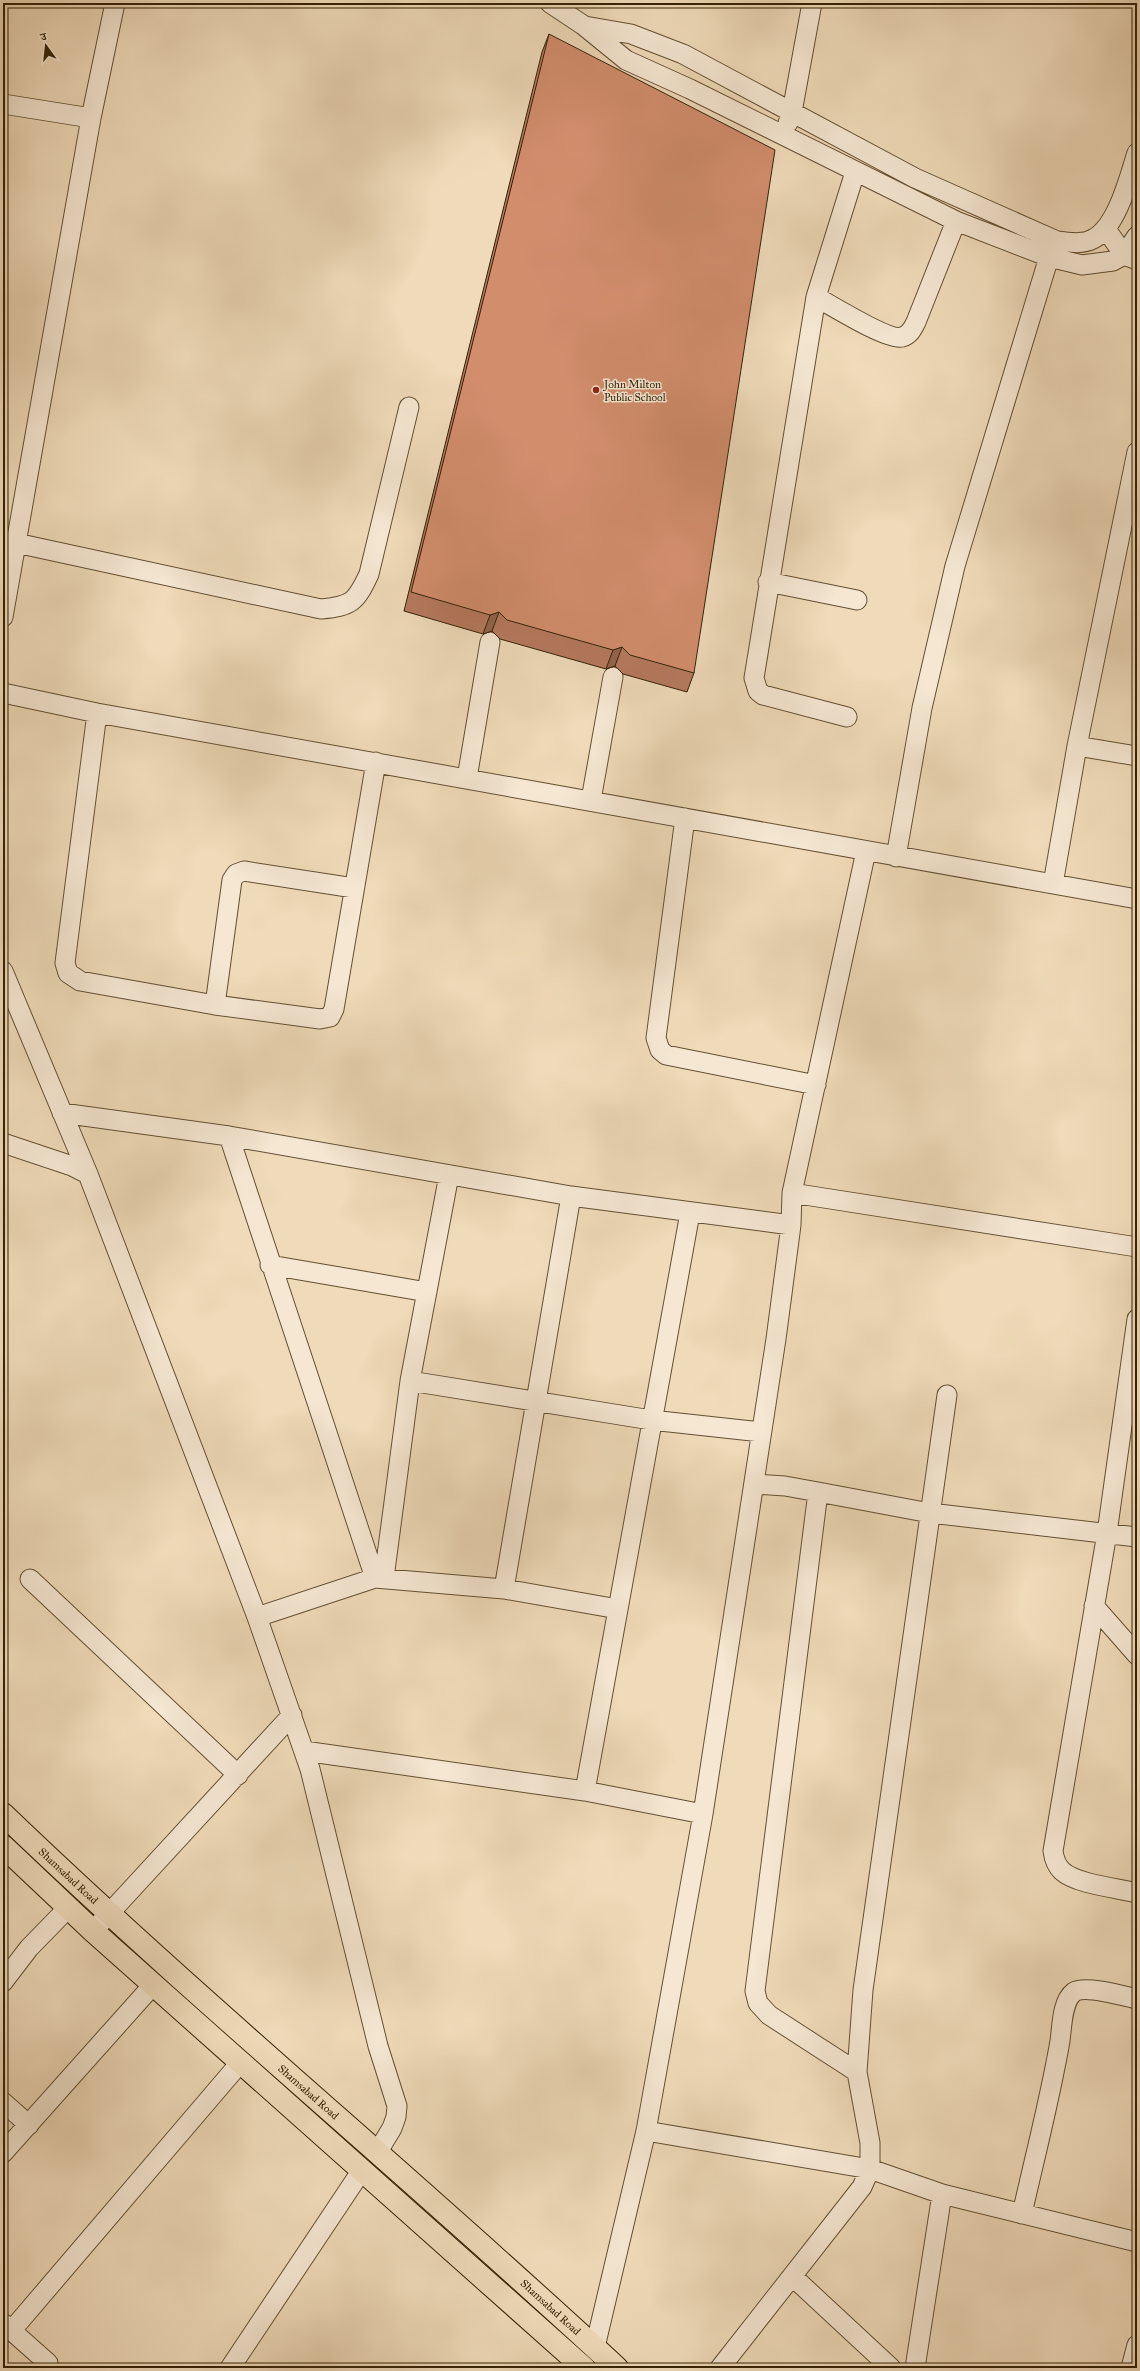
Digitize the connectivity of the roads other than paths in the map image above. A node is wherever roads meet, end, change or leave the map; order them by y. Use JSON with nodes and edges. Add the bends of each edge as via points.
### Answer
{"nodes":[{"id":1,"x":114,"y":3,"type":"edge"},
{"id":2,"x":550,"y":3,"type":"edge"},
{"id":3,"x":812,"y":3,"type":"edge"},
{"id":4,"x":584,"y":25,"type":"junction"},
{"id":5,"x":3,"y":104,"type":"edge"},
{"id":6,"x":792,"y":112,"type":"junction"},
{"id":7,"x":91,"y":118,"type":"junction"},
{"id":8,"x":782,"y":136,"type":"junction"},
{"id":9,"x":1137,"y":153,"type":"edge"},
{"id":10,"x":855,"y":172,"type":"junction"},
{"id":11,"x":956,"y":221,"type":"junction"},
{"id":12,"x":1106,"y":229,"type":"junction"},
{"id":13,"x":1137,"y":236,"type":"edge"},
{"id":14,"x":1048,"y":256,"type":"junction"},
{"id":15,"x":1130,"y":257,"type":"edge"},
{"id":16,"x":816,"y":297,"type":"junction"},
{"id":17,"x":409,"y":407,"type":"dead end"},
{"id":18,"x":1137,"y":452,"type":"edge"},
{"id":19,"x":16,"y":543,"type":"junction"},
{"id":20,"x":768,"y":582,"type":"junction"},
{"id":21,"x":857,"y":600,"type":"dead end"},
{"id":22,"x":3,"y":618,"type":"edge"},
{"id":23,"x":490,"y":642,"type":"dead end"},
{"id":24,"x":613,"y":677,"type":"dead end"},
{"id":25,"x":3,"y":693,"type":"edge"},
{"id":26,"x":97,"y":713,"type":"junction"},
{"id":27,"x":847,"y":717,"type":"dead end"},
{"id":28,"x":1077,"y":746,"type":"junction"},
{"id":29,"x":1137,"y":756,"type":"edge"},
{"id":30,"x":376,"y":762,"type":"junction"},
{"id":31,"x":467,"y":778,"type":"junction"},
{"id":32,"x":591,"y":800,"type":"junction"},
{"id":33,"x":685,"y":818,"type":"junction"},
{"id":34,"x":866,"y":851,"type":"junction"},
{"id":35,"x":896,"y":856,"type":"junction"},
{"id":36,"x":1053,"y":884,"type":"junction"},
{"id":37,"x":354,"y":888,"type":"junction"},
{"id":38,"x":1137,"y":899,"type":"edge"},
{"id":39,"x":3,"y":971,"type":"edge"},
{"id":40,"x":214,"y":1005,"type":"junction"},
{"id":41,"x":816,"y":1085,"type":"junction"},
{"id":42,"x":62,"y":1113,"type":"junction"},
{"id":43,"x":229,"y":1136,"type":"junction"},
{"id":44,"x":3,"y":1143,"type":"edge"},
{"id":45,"x":88,"y":1174,"type":"junction"},
{"id":46,"x":449,"y":1175,"type":"junction"},
{"id":47,"x":792,"y":1194,"type":"junction"},
{"id":48,"x":571,"y":1196,"type":"junction"},
{"id":49,"x":690,"y":1213,"type":"junction"},
{"id":50,"x":791,"y":1225,"type":"junction"},
{"id":51,"x":1137,"y":1247,"type":"edge"},
{"id":52,"x":270,"y":1264,"type":"junction"},
{"id":53,"x":427,"y":1292,"type":"junction"},
{"id":54,"x":1137,"y":1319,"type":"edge"},
{"id":55,"x":410,"y":1381,"type":"junction"},
{"id":56,"x":947,"y":1395,"type":"dead end"},
{"id":57,"x":535,"y":1400,"type":"junction"},
{"id":58,"x":651,"y":1420,"type":"junction"},
{"id":59,"x":761,"y":1432,"type":"junction"},
{"id":60,"x":754,"y":1484,"type":"junction"},
{"id":61,"x":818,"y":1492,"type":"junction"},
{"id":62,"x":930,"y":1513,"type":"junction"},
{"id":63,"x":1108,"y":1533,"type":"junction"},
{"id":64,"x":1137,"y":1537,"type":"edge"},
{"id":65,"x":380,"y":1578,"type":"junction"},
{"id":66,"x":30,"y":1579,"type":"dead end"},
{"id":67,"x":504,"y":1589,"type":"junction"},
{"id":68,"x":1094,"y":1606,"type":"junction"},
{"id":69,"x":618,"y":1609,"type":"junction"},
{"id":70,"x":257,"y":1617,"type":"junction"},
{"id":71,"x":1137,"y":1655,"type":"edge"},
{"id":72,"x":292,"y":1715,"type":"junction"},
{"id":73,"x":304,"y":1751,"type":"junction"},
{"id":74,"x":238,"y":1774,"type":"junction"},
{"id":75,"x":585,"y":1791,"type":"junction"},
{"id":76,"x":3,"y":1814,"type":"edge"},
{"id":77,"x":703,"y":1814,"type":"junction"},
{"id":78,"x":3,"y":1846,"type":"edge"},
{"id":79,"x":1137,"y":1893,"type":"edge"},
{"id":80,"x":68,"y":1908,"type":"junction"},
{"id":81,"x":108,"y":1912,"type":"junction"},
{"id":82,"x":93,"y":1931,"type":"junction"},
{"id":83,"x":3,"y":1982,"type":"edge"},
{"id":84,"x":153,"y":1985,"type":"junction"},
{"id":85,"x":1137,"y":1999,"type":"edge"},
{"id":86,"x":240,"y":2063,"type":"junction"},
{"id":87,"x":857,"y":2072,"type":"junction"},
{"id":88,"x":3,"y":2102,"type":"edge"},
{"id":89,"x":29,"y":2125,"type":"junction"},
{"id":90,"x":646,"y":2131,"type":"junction"},
{"id":91,"x":377,"y":2153,"type":"junction"},
{"id":92,"x":3,"y":2154,"type":"edge"},
{"id":93,"x":870,"y":2169,"type":"junction"},
{"id":94,"x":362,"y":2170,"type":"junction"},
{"id":95,"x":942,"y":2194,"type":"junction"},
{"id":96,"x":1022,"y":2214,"type":"junction"},
{"id":97,"x":1137,"y":2242,"type":"edge"},
{"id":98,"x":792,"y":2276,"type":"junction"},
{"id":99,"x":7,"y":2327,"type":"edge"},
{"id":100,"x":1137,"y":2345,"type":"edge"},
{"id":101,"x":595,"y":2347,"type":"junction"},
{"id":102,"x":48,"y":2363,"type":"dead end"},
{"id":103,"x":230,"y":2368,"type":"edge"},
{"id":104,"x":584,"y":2368,"type":"edge"},
{"id":105,"x":617,"y":2368,"type":"edge"},
{"id":106,"x":720,"y":2368,"type":"edge"},
{"id":107,"x":891,"y":2368,"type":"edge"},
{"id":108,"x":915,"y":2368,"type":"edge"},
{"id":109,"x":1132,"y":2368,"type":"edge"}],
"edges":[{"from":1,"to":7,"type":"street"},
{"from":2,"to":4,"type":"street"},
{"from":3,"to":6,"type":"street"},
{"from":4,"to":6,"type":"street","via":[[631,34],[683,54]]},
{"from":4,"to":8,"type":"street","via":[[626,60]]},
{"from":5,"to":7,"type":"street"},
{"from":6,"to":8,"type":"street"},
{"from":6,"to":12,"type":"street","via":[[915,178],[1043,236],[1078,244],[1093,240]]},
{"from":7,"to":19,"type":"street"},
{"from":8,"to":10,"type":"street"},
{"from":9,"to":12,"type":"street","via":[[1115,214]]},
{"from":10,"to":11,"type":"street"},
{"from":10,"to":16,"type":"street"},
{"from":11,"to":14,"type":"street"},
{"from":11,"to":16,"type":"street","via":[[916,322],[909,333],[902,337],[885,334]]},
{"from":12,"to":15,"type":"street"},
{"from":13,"to":15,"type":"street"},
{"from":14,"to":15,"type":"street","via":[[1082,266]]},
{"from":14,"to":35,"type":"street","via":[[955,566],[922,708]]},
{"from":16,"to":20,"type":"street"},
{"from":17,"to":19,"type":"street","via":[[369,574],[360,595],[343,607],[321,609]]},
{"from":18,"to":28,"type":"street"},
{"from":19,"to":22,"type":"street"},
{"from":20,"to":21,"type":"street"},
{"from":20,"to":27,"type":"street","via":[[754,678],[758,691],[764,695]]},
{"from":23,"to":31,"type":"street"},
{"from":24,"to":32,"type":"street"},
{"from":25,"to":26,"type":"street"},
{"from":26,"to":30,"type":"street"},
{"from":26,"to":40,"type":"street","via":[[65,962],[68,973],[80,981]]},
{"from":28,"to":29,"type":"street"},
{"from":28,"to":36,"type":"street"},
{"from":30,"to":31,"type":"street"},
{"from":30,"to":37,"type":"street"},
{"from":31,"to":32,"type":"street"},
{"from":32,"to":33,"type":"street"},
{"from":33,"to":34,"type":"street"},
{"from":33,"to":41,"type":"street","via":[[656,1038],[658,1046],[666,1055]]},
{"from":34,"to":35,"type":"street"},
{"from":34,"to":41,"type":"street"},
{"from":35,"to":36,"type":"street"},
{"from":36,"to":38,"type":"street"},
{"from":37,"to":40,"type":"street","via":[[334,1009],[330,1017],[320,1019]]},
{"from":37,"to":40,"type":"street","via":[[244,871],[236,874],[232,880]]},
{"from":39,"to":42,"type":"street"},
{"from":41,"to":47,"type":"street"},
{"from":42,"to":43,"type":"street"},
{"from":42,"to":45,"type":"street"},
{"from":43,"to":46,"type":"street"},
{"from":43,"to":52,"type":"street"},
{"from":44,"to":45,"type":"street","via":[[72,1166]]},
{"from":45,"to":70,"type":"street"},
{"from":46,"to":48,"type":"street"},
{"from":46,"to":53,"type":"street"},
{"from":47,"to":50,"type":"street"},
{"from":47,"to":51,"type":"street"},
{"from":48,"to":49,"type":"street"},
{"from":48,"to":57,"type":"street"},
{"from":49,"to":50,"type":"street"},
{"from":49,"to":58,"type":"street"},
{"from":50,"to":59,"type":"street"},
{"from":52,"to":53,"type":"street"},
{"from":52,"to":65,"type":"street"},
{"from":53,"to":55,"type":"street"},
{"from":54,"to":63,"type":"street"},
{"from":55,"to":57,"type":"street"},
{"from":55,"to":65,"type":"street"},
{"from":56,"to":62,"type":"street"},
{"from":57,"to":58,"type":"street"},
{"from":57,"to":67,"type":"street"},
{"from":58,"to":59,"type":"street"},
{"from":58,"to":69,"type":"street"},
{"from":59,"to":60,"type":"street"},
{"from":60,"to":61,"type":"street"},
{"from":60,"to":77,"type":"street"},
{"from":61,"to":62,"type":"street"},
{"from":61,"to":87,"type":"street","via":[[755,1991],[758,2003],[769,2015]]},
{"from":62,"to":63,"type":"street"},
{"from":62,"to":87,"type":"street","via":[[863,1990]]},
{"from":63,"to":64,"type":"street"},
{"from":63,"to":68,"type":"street"},
{"from":65,"to":67,"type":"street"},
{"from":65,"to":70,"type":"street"},
{"from":66,"to":74,"type":"street"},
{"from":67,"to":69,"type":"street"},
{"from":68,"to":71,"type":"street"},
{"from":68,"to":79,"type":"street","via":[[1053,1851],[1055,1862],[1062,1871],[1079,1879]]},
{"from":69,"to":75,"type":"street"},
{"from":70,"to":72,"type":"street"},
{"from":72,"to":73,"type":"street"},
{"from":72,"to":74,"type":"street"},
{"from":73,"to":75,"type":"street"},
{"from":73,"to":91,"type":"street","via":[[378,2046],[397,2106],[392,2128]]},
{"from":74,"to":81,"type":"street"},
{"from":75,"to":77,"type":"street"},
{"from":76,"to":81,"type":"main road","name":"Shamsabad Road"},
{"from":77,"to":90,"type":"street"},
{"from":78,"to":80,"type":"main road","name":"Shamsabad Road"},
{"from":80,"to":82,"type":"main road","name":"Shamsabad Road"},
{"from":80,"to":83,"type":"street","via":[[29,1948]]},
{"from":81,"to":82,"type":"street"},
{"from":81,"to":91,"type":"main road","name":"Shamsabad Road"},
{"from":82,"to":84,"type":"main road","name":"Shamsabad Road"},
{"from":84,"to":86,"type":"main road","name":"Shamsabad Road"},
{"from":84,"to":89,"type":"street"},
{"from":85,"to":96,"type":"street","via":[[1088,1989],[1076,1991],[1070,1996],[1065,2006],[1057,2058]]},
{"from":86,"to":94,"type":"main road","name":"Shamsabad Road"},
{"from":86,"to":99,"type":"street"},
{"from":87,"to":93,"type":"street","via":[[870,2143]]},
{"from":88,"to":89,"type":"street"},
{"from":89,"to":92,"type":"street"},
{"from":90,"to":93,"type":"street"},
{"from":90,"to":101,"type":"street"},
{"from":91,"to":101,"type":"main road","name":"Shamsabad Road"},
{"from":93,"to":95,"type":"street"},
{"from":93,"to":98,"type":"street","via":[[862,2187]]},
{"from":94,"to":103,"type":"street"},
{"from":94,"to":104,"type":"main road","name":"Shamsabad Road"},
{"from":95,"to":96,"type":"street"},
{"from":95,"to":108,"type":"street"},
{"from":96,"to":97,"type":"street"},
{"from":98,"to":106,"type":"street"},
{"from":98,"to":107,"type":"street"},
{"from":99,"to":102,"type":"street"},
{"from":100,"to":109,"type":"street"},
{"from":101,"to":105,"type":"main road","name":"Shamsabad Road"}]}
